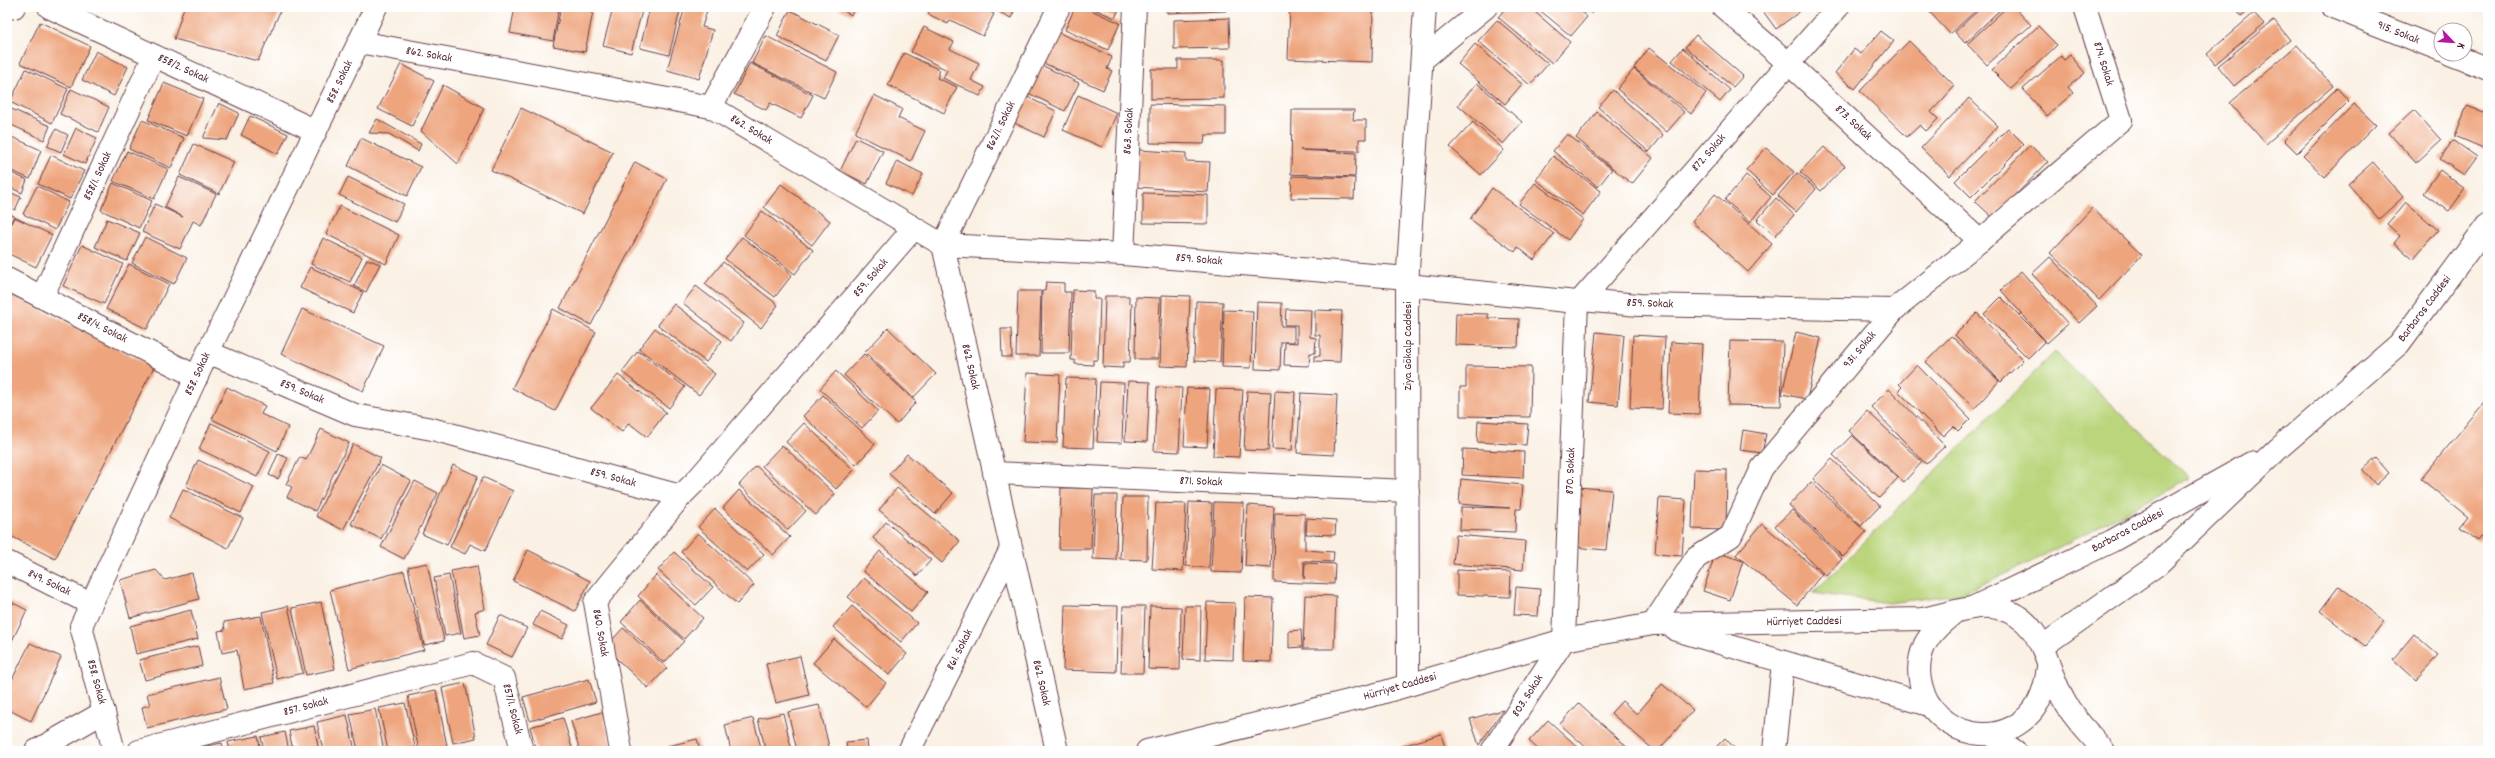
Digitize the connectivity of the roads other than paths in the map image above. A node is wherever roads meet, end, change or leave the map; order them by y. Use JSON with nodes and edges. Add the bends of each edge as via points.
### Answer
{"nodes":[{"id":1,"x":14,"y":7,"type":"edge"},
{"id":2,"x":49,"y":7,"type":"edge"},
{"id":3,"x":376,"y":7,"type":"edge"},
{"id":4,"x":766,"y":7,"type":"edge"},
{"id":5,"x":1060,"y":7,"type":"edge"},
{"id":6,"x":1135,"y":7,"type":"edge"},
{"id":7,"x":1425,"y":7,"type":"edge"},
{"id":8,"x":1486,"y":7,"type":"edge"},
{"id":9,"x":1723,"y":7,"type":"edge"},
{"id":10,"x":1838,"y":7,"type":"edge"},
{"id":11,"x":2085,"y":7,"type":"edge"},
{"id":12,"x":2333,"y":7,"type":"edge"},
{"id":13,"x":7,"y":8,"type":"edge"},
{"id":14,"x":359,"y":42,"type":"junction"},
{"id":15,"x":2433,"y":47,"type":"edge"},
{"id":16,"x":154,"y":56,"type":"junction"},
{"id":17,"x":1422,"y":60,"type":"junction"},
{"id":18,"x":2470,"y":62,"type":"edge"},
{"id":19,"x":1788,"y":63,"type":"junction"},
{"id":20,"x":2488,"y":69,"type":"edge"},
{"id":21,"x":711,"y":107,"type":"junction"},
{"id":22,"x":2120,"y":120,"type":"joint"},
{"id":23,"x":316,"y":131,"type":"junction"},
{"id":24,"x":914,"y":228,"type":"junction"},
{"id":25,"x":2487,"y":229,"type":"edge"},
{"id":26,"x":1980,"y":241,"type":"junction"},
{"id":27,"x":943,"y":245,"type":"junction"},
{"id":28,"x":1122,"y":254,"type":"junction"},
{"id":29,"x":7,"y":279,"type":"edge"},
{"id":30,"x":1408,"y":282,"type":"junction"},
{"id":31,"x":42,"y":297,"type":"junction"},
{"id":32,"x":1579,"y":301,"type":"junction"},
{"id":33,"x":1894,"y":310,"type":"junction"},
{"id":34,"x":208,"y":352,"type":"junction"},
{"id":35,"x":197,"y":377,"type":"junction"},
{"id":36,"x":2279,"y":448,"type":"junction"},
{"id":37,"x":994,"y":473,"type":"junction"},
{"id":38,"x":1408,"y":491,"type":"junction"},
{"id":39,"x":681,"y":496,"type":"junction"},
{"id":40,"x":1011,"y":549,"type":"junction"},
{"id":41,"x":7,"y":562,"type":"edge"},
{"id":42,"x":91,"y":604,"type":"junction"},
{"id":43,"x":1964,"y":610,"type":"junction"},
{"id":44,"x":1653,"y":624,"type":"junction"},
{"id":45,"x":1564,"y":640,"type":"junction"},
{"id":46,"x":2043,"y":646,"type":"junction"},
{"id":47,"x":1783,"y":662,"type":"junction"},
{"id":48,"x":473,"y":663,"type":"joint"},
{"id":49,"x":2048,"y":667,"type":"junction"},
{"id":50,"x":1408,"y":685,"type":"junction"},
{"id":51,"x":1929,"y":705,"type":"junction"},
{"id":52,"x":104,"y":712,"type":"junction"},
{"id":53,"x":1990,"y":734,"type":"junction"},
{"id":54,"x":36,"y":751,"type":"edge"},
{"id":55,"x":114,"y":751,"type":"edge"},
{"id":56,"x":139,"y":751,"type":"edge"},
{"id":57,"x":522,"y":751,"type":"edge"},
{"id":58,"x":621,"y":751,"type":"edge"},
{"id":59,"x":908,"y":751,"type":"edge"},
{"id":60,"x":1057,"y":751,"type":"edge"},
{"id":61,"x":1147,"y":751,"type":"edge"},
{"id":62,"x":1492,"y":751,"type":"edge"},
{"id":63,"x":1774,"y":751,"type":"edge"},
{"id":64,"x":2015,"y":751,"type":"edge"},
{"id":65,"x":2104,"y":751,"type":"edge"}],
"edges":[{"from":1,"to":13,"type":"street"},
{"from":2,"to":16,"type":"street","name":"858/2. Sokak"},
{"from":3,"to":14,"type":"street","name":"858. Sokak"},
{"from":4,"to":21,"type":"street"},
{"from":5,"to":27,"type":"street","name":"862/1. Sokak"},
{"from":6,"to":28,"type":"street","name":"863. Sokak"},
{"from":7,"to":17,"type":"street","name":"Ziya Gökalp Caddesi"},
{"from":8,"to":17,"type":"street"},
{"from":9,"to":19,"type":"street","name":"873. Sokak"},
{"from":10,"to":19,"type":"street","name":"872. Sokak"},
{"from":11,"to":22,"type":"street","name":"874. Sokak"},
{"from":12,"to":15,"type":"street","name":"915. Sokak"},
{"from":14,"to":21,"type":"street","name":"862. Sokak"},
{"from":14,"to":23,"type":"street","name":"858. Sokak"},
{"from":16,"to":23,"type":"street","name":"858/2. Sokak"},
{"from":16,"to":31,"type":"street","name":"858/1. Sokak"},
{"from":17,"to":30,"type":"street","name":"Ziya Gökalp Caddesi"},
{"from":18,"to":20,"type":"street"},
{"from":19,"to":26,"type":"street","name":"873. Sokak"},
{"from":19,"to":32,"type":"street","name":"872. Sokak"},
{"from":21,"to":24,"type":"street","name":"862. Sokak"},
{"from":22,"to":26,"type":"street","name":"931. Sokak"},
{"from":23,"to":34,"type":"street","name":"858. Sokak"},
{"from":24,"to":27,"type":"street","name":"862. Sokak"},
{"from":24,"to":39,"type":"street","name":"859. Sokak"},
{"from":25,"to":36,"type":"street","name":"Barbaros Caddesi","via":[[2399,344]]},
{"from":26,"to":33,"type":"street","name":"931. Sokak"},
{"from":27,"to":28,"type":"street","name":"859. Sokak"},
{"from":27,"to":37,"type":"street","name":"862. Sokak"},
{"from":28,"to":30,"type":"street","name":"859. Sokak"},
{"from":29,"to":31,"type":"street","name":"858/4. Sokak"},
{"from":30,"to":32,"type":"street","name":"859. Sokak"},
{"from":30,"to":38,"type":"street","name":"Ziya Gökalp Caddesi"},
{"from":31,"to":35,"type":"street","name":"858/4. Sokak"},
{"from":32,"to":33,"type":"street","name":"859. Sokak","via":[[1639,305]]},
{"from":32,"to":45,"type":"street","name":"870. Sokak"},
{"from":33,"to":44,"type":"street","name":"931. Sokak","via":[[1762,468],[1731,536],[1696,558]]},
{"from":34,"to":35,"type":"street","name":"858. Sokak"},
{"from":34,"to":39,"type":"street","name":"859. Sokak","via":[[355,415],[432,429]]},
{"from":35,"to":42,"type":"street","name":"858. Sokak"},
{"from":36,"to":43,"type":"street","name":"Barbaros Caddesi","via":[[2112,541]]},
{"from":36,"to":46,"type":"street","name":"Barbaros Caddesi","via":[[2157,565]]},
{"from":37,"to":38,"type":"street","name":"871. Sokak"},
{"from":37,"to":40,"type":"street","name":"862. Sokak"},
{"from":38,"to":50,"type":"street","name":"Ziya Gökalp Caddesi"},
{"from":39,"to":58,"type":"street","name":"860. Sokak","via":[[595,602]]},
{"from":40,"to":59,"type":"street","name":"861. Sokak"},
{"from":40,"to":60,"type":"street","name":"862. Sokak"},
{"from":41,"to":42,"type":"street","name":"849. Sokak"},
{"from":42,"to":52,"type":"street","name":"858. Sokak","via":[[81,626]]},
{"from":43,"to":44,"type":"street","name":"Hürriyet Caddesi","via":[[1922,619]]},
{"from":43,"to":46,"type":"street","name":"Hürriyet Caddesi","via":[[1996,607],[2016,614],[2032,628]]},
{"from":43,"to":51,"type":"street","name":"Hürriyet Caddesi","via":[[1937,626],[1926,644],[1920,664],[1921,686]]},
{"from":44,"to":45,"type":"street","name":"Hürriyet Caddesi"},
{"from":44,"to":47,"type":"street","name":"Hürriyet Caddesi"},
{"from":45,"to":50,"type":"street","name":"Hürriyet Caddesi"},
{"from":45,"to":62,"type":"street","name":"803. Sokak"},
{"from":46,"to":49,"type":"street","name":"Hürriyet Caddesi"},
{"from":47,"to":51,"type":"street","name":"Hürriyet Caddesi"},
{"from":47,"to":63,"type":"street"},
{"from":48,"to":56,"type":"street","name":"857. Sokak"},
{"from":48,"to":57,"type":"street","name":"857/1. Sokak","via":[[504,678]]},
{"from":49,"to":53,"type":"street","name":"Hürriyet Caddesi","via":[[2046,688],[2037,707],[2022,722],[2003,732]]},
{"from":49,"to":65,"type":"street","name":"Hürriyet Caddesi","via":[[2066,704]]},
{"from":50,"to":61,"type":"street","name":"Hürriyet Caddesi"},
{"from":51,"to":53,"type":"street","name":"Hürriyet Caddesi","via":[[1944,721],[1962,731]]},
{"from":52,"to":54,"type":"street"},
{"from":52,"to":55,"type":"street","name":"858. Sokak"},
{"from":53,"to":64,"type":"street"}]}
